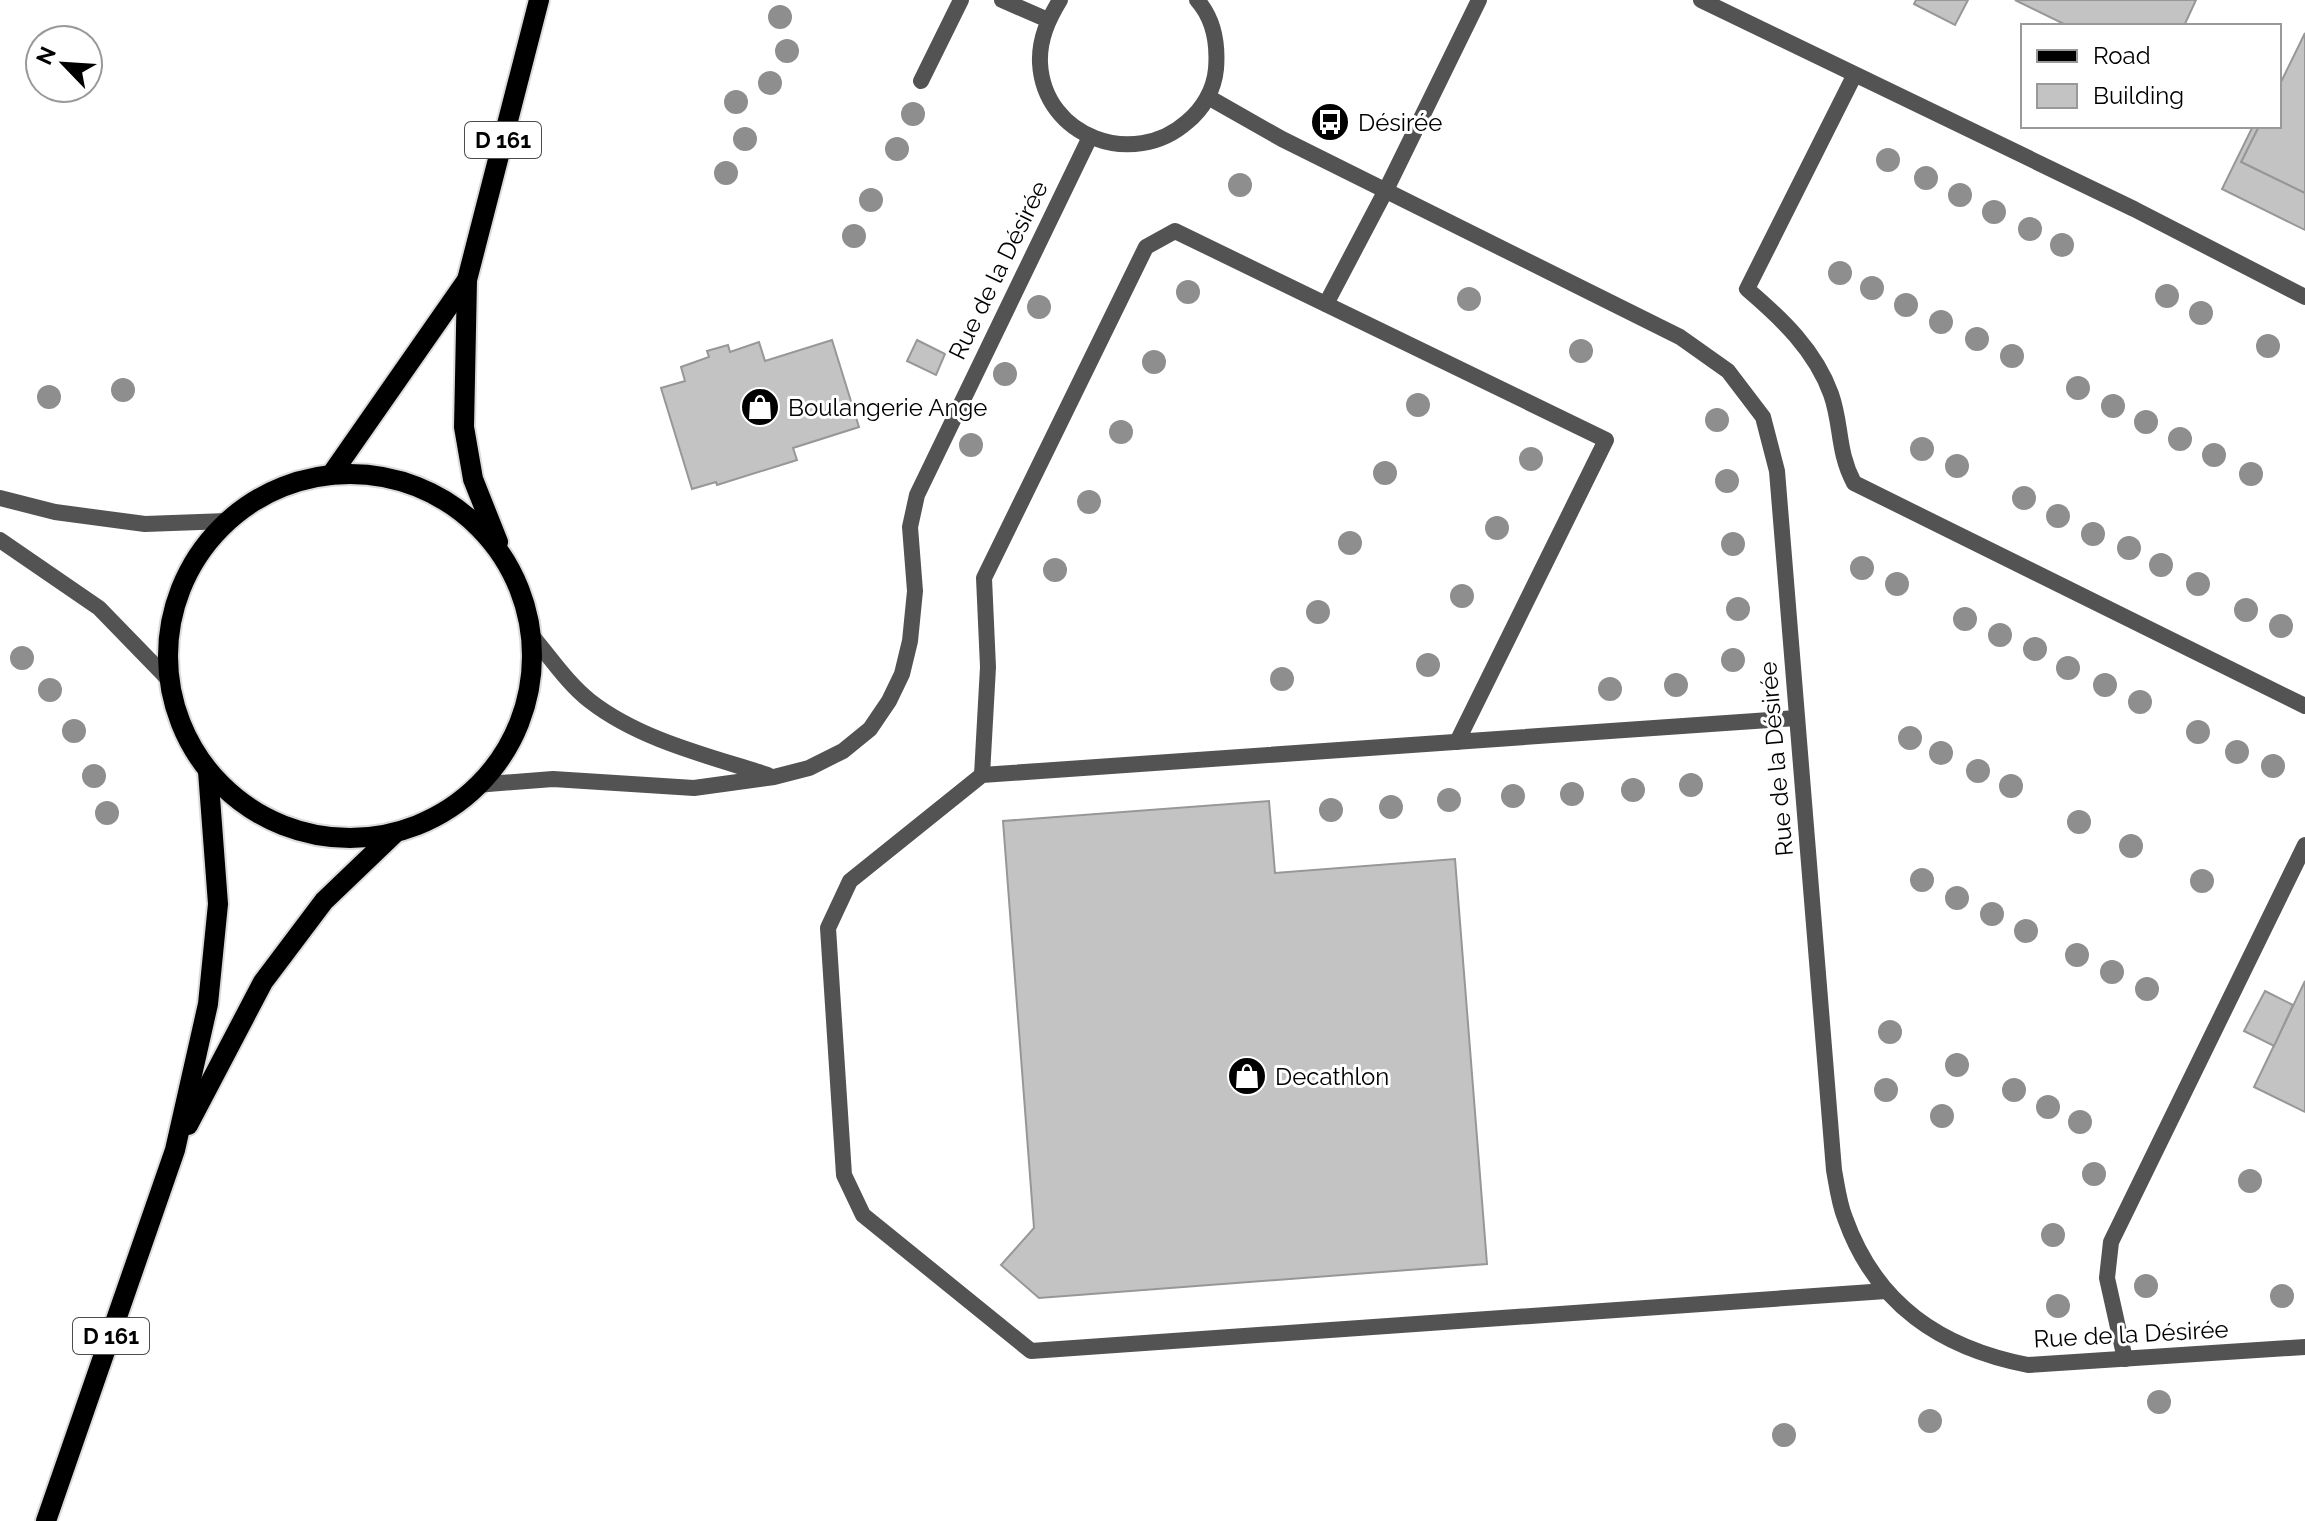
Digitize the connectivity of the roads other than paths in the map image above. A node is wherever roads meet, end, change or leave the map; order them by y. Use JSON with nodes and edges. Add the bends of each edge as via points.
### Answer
{"nodes":[{"id":1,"x":539,"y":0,"type":"edge"},
{"id":2,"x":961,"y":0,"type":"edge"},
{"id":3,"x":1002,"y":0,"type":"edge"},
{"id":4,"x":1060,"y":0,"type":"edge"},
{"id":5,"x":1197,"y":0,"type":"edge"},
{"id":6,"x":1479,"y":0,"type":"edge"},
{"id":7,"x":1701,"y":0,"type":"edge"},
{"id":8,"x":1048,"y":20,"type":"junction"},
{"id":9,"x":1854,"y":76,"type":"junction"},
{"id":10,"x":921,"y":81,"type":"dead end"},
{"id":11,"x":1208,"y":97,"type":"junction"},
{"id":12,"x":1090,"y":137,"type":"junction"},
{"id":13,"x":1386,"y":190,"type":"junction"},
{"id":14,"x":467,"y":280,"type":"junction"},
{"id":15,"x":2305,"y":297,"type":"edge"},
{"id":16,"x":1326,"y":304,"type":"junction"},
{"id":17,"x":331,"y":475,"type":"junction"},
{"id":18,"x":0,"y":498,"type":"edge"},
{"id":19,"x":227,"y":521,"type":"junction"},
{"id":20,"x":0,"y":540,"type":"edge"},
{"id":21,"x":504,"y":557,"type":"junction"},
{"id":22,"x":532,"y":636,"type":"junction"},
{"id":23,"x":169,"y":680,"type":"junction"},
{"id":24,"x":2305,"y":706,"type":"edge"},
{"id":25,"x":1797,"y":718,"type":"junction"},
{"id":26,"x":1457,"y":742,"type":"junction"},
{"id":27,"x":208,"y":771,"type":"junction"},
{"id":28,"x":982,"y":775,"type":"junction"},
{"id":29,"x":774,"y":777,"type":"junction"},
{"id":30,"x":476,"y":785,"type":"junction"},
{"id":31,"x":395,"y":833,"type":"junction"},
{"id":32,"x":2305,"y":845,"type":"edge"},
{"id":33,"x":175,"y":1150,"type":"junction"},
{"id":34,"x":1886,"y":1291,"type":"junction"},
{"id":35,"x":2305,"y":1347,"type":"edge"},
{"id":36,"x":2125,"y":1359,"type":"junction"},
{"id":37,"x":46,"y":1521,"type":"edge"}],
"edges":[{"from":1,"to":14,"type":"main road","number":"D 161"},
{"from":2,"to":10,"type":"street"},
{"from":3,"to":8,"type":"street"},
{"from":4,"to":8,"type":"street"},
{"from":5,"to":11,"type":"street","via":[[1213,28],[1217,51]]},
{"from":6,"to":13,"type":"street"},
{"from":7,"to":9,"type":"street"},
{"from":8,"to":12,"type":"street","via":[[1041,42],[1045,88],[1071,125]]},
{"from":9,"to":15,"type":"street"},
{"from":9,"to":24,"type":"street","via":[[1747,289],[1807,349],[1831,395],[1844,463],[1854,483]]},
{"from":11,"to":12,"type":"street","via":[[1177,131],[1157,141],[1112,144]]},
{"from":11,"to":13,"type":"street","name":"Rue de la Désirée"},
{"from":12,"to":29,"type":"street","name":"Rue de la Désirée","via":[[917,495],[910,527],[915,591],[910,641],[889,701],[852,744],[809,768]]},
{"from":13,"to":16,"type":"street"},
{"from":13,"to":25,"type":"street","name":"Rue de la Désirée","via":[[1680,337],[1728,371],[1763,417],[1777,471]]},
{"from":14,"to":17,"type":"main road","number":"D 161"},
{"from":14,"to":21,"type":"main road","number":"D 161","via":[[464,427],[473,479]]},
{"from":16,"to":26,"type":"street","via":[[1606,440]]},
{"from":16,"to":28,"type":"street","via":[[1175,231],[1146,247],[984,578],[988,667]]},
{"from":17,"to":19,"type":"main road","via":[[294,482]]},
{"from":17,"to":21,"type":"main road","via":[[405,482],[445,500],[475,522]]},
{"from":18,"to":19,"type":"street","via":[[55,512],[145,524]]},
{"from":19,"to":23,"type":"main road","via":[[195,561],[180,591],[169,641]]},
{"from":20,"to":23,"type":"street","via":[[99,608]]},
{"from":21,"to":22,"type":"main road","via":[[520,590]]},
{"from":22,"to":29,"type":"street","via":[[589,700],[631,727]]},
{"from":22,"to":30,"type":"main road","via":[[527,703],[498,762]]},
{"from":23,"to":27,"type":"main road","via":[[185,734]]},
{"from":25,"to":26,"type":"street"},
{"from":25,"to":34,"type":"street","name":"Rue de la Désirée","via":[[1834,1170],[1844,1217]]},
{"from":26,"to":28,"type":"street"},
{"from":27,"to":31,"type":"main road","via":[[250,809],[294,830],[363,839]]},
{"from":27,"to":33,"type":"main road","number":"D 161","via":[[218,904],[208,1004]]},
{"from":28,"to":34,"type":"street","via":[[850,881],[828,928],[844,1175],[863,1215],[1031,1351]]},
{"from":29,"to":30,"type":"street","name":"Rue de la Désirée","via":[[694,788],[553,779]]},
{"from":30,"to":31,"type":"main road","via":[[460,802]]},
{"from":31,"to":33,"type":"main road","number":"D 161","via":[[324,901],[263,982]]},
{"from":32,"to":36,"type":"street","via":[[2111,1242],[2107,1278]]},
{"from":33,"to":37,"type":"main road","number":"D 161"},
{"from":34,"to":36,"type":"street","name":"Rue de la Désirée","via":[[1931,1329],[1994,1358],[2028,1365]]},
{"from":35,"to":36,"type":"street","name":"Rue de la Désirée"}]}
